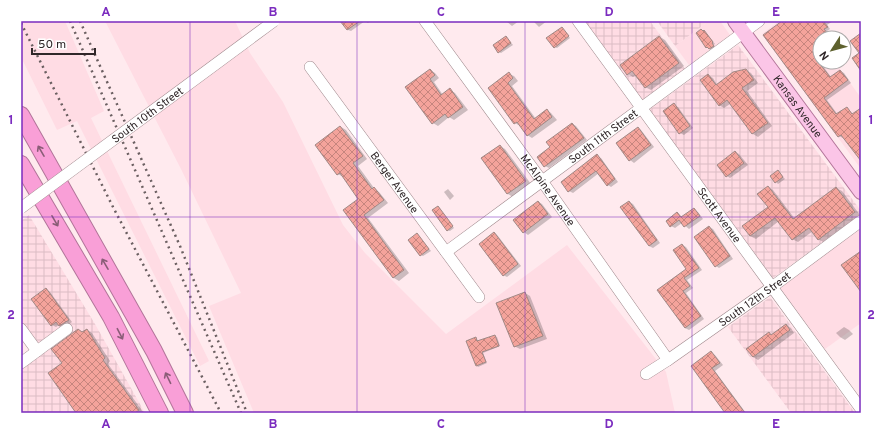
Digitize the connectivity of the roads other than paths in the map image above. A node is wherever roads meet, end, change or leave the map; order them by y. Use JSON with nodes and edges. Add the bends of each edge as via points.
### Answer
{"nodes":[{"id":1,"x":274,"y":21,"type":"edge"},
{"id":2,"x":424,"y":21,"type":"edge"},
{"id":3,"x":578,"y":21,"type":"edge"},
{"id":4,"x":735,"y":21,"type":"edge"},
{"id":5,"x":759,"y":21,"type":"edge"},
{"id":6,"x":743,"y":32,"type":"junction"},
{"id":7,"x":310,"y":67,"type":"dead end"},
{"id":8,"x":641,"y":107,"type":"junction"},
{"id":9,"x":22,"y":117,"type":"edge"},
{"id":10,"x":21,"y":164,"type":"edge"},
{"id":11,"x":542,"y":181,"type":"junction"},
{"id":12,"x":861,"y":192,"type":"edge"},
{"id":13,"x":21,"y":208,"type":"edge"},
{"id":14,"x":861,"y":221,"type":"edge"},
{"id":15,"x":446,"y":252,"type":"junction"},
{"id":16,"x":772,"y":287,"type":"junction"},
{"id":17,"x":479,"y":297,"type":"dead end"},
{"id":18,"x":21,"y":329,"type":"edge"},
{"id":19,"x":67,"y":329,"type":"dead end"},
{"id":20,"x":38,"y":351,"type":"junction"},
{"id":21,"x":668,"y":360,"type":"junction"},
{"id":22,"x":21,"y":363,"type":"edge"},
{"id":23,"x":646,"y":374,"type":"dead end"},
{"id":24,"x":861,"y":409,"type":"edge"},
{"id":25,"x":160,"y":413,"type":"edge"},
{"id":26,"x":185,"y":413,"type":"edge"}],
"edges":[{"from":1,"to":13,"type":"street","name":"South 10th Street","bridge":true},
{"from":2,"to":11,"type":"street","name":"McAlpine Avenue"},
{"from":3,"to":8,"type":"street","name":"Scott Avenue"},
{"from":4,"to":6,"type":"main road","name":"Kansas Avenue"},
{"from":5,"to":6,"type":"street","name":"South 11th Street"},
{"from":6,"to":8,"type":"street","name":"South 11th Street"},
{"from":6,"to":12,"type":"main road","name":"Kansas Avenue"},
{"from":7,"to":15,"type":"street","name":"Berger Avenue"},
{"from":8,"to":11,"type":"street","name":"South 11th Street"},
{"from":8,"to":16,"type":"street","name":"Scott Avenue"},
{"from":26,"to":9,"type":"highway","one_way":true,"via":[[154,351]]},
{"from":10,"to":25,"type":"highway","one_way":true,"via":[[111,317]]},
{"from":11,"to":15,"type":"street","name":"South 11th Street"},
{"from":11,"to":21,"type":"street","name":"McAlpine Avenue"},
{"from":14,"to":16,"type":"street","name":"South 12th Street"},
{"from":15,"to":17,"type":"street","name":"Berger Avenue"},
{"from":16,"to":21,"type":"street","name":"South 12th Street"},
{"from":16,"to":24,"type":"street","name":"Scott Avenue"},
{"from":18,"to":20,"type":"street"},
{"from":19,"to":20,"type":"street"},
{"from":20,"to":22,"type":"street"},
{"from":21,"to":23,"type":"street","name":"South 12th Street"}]}
